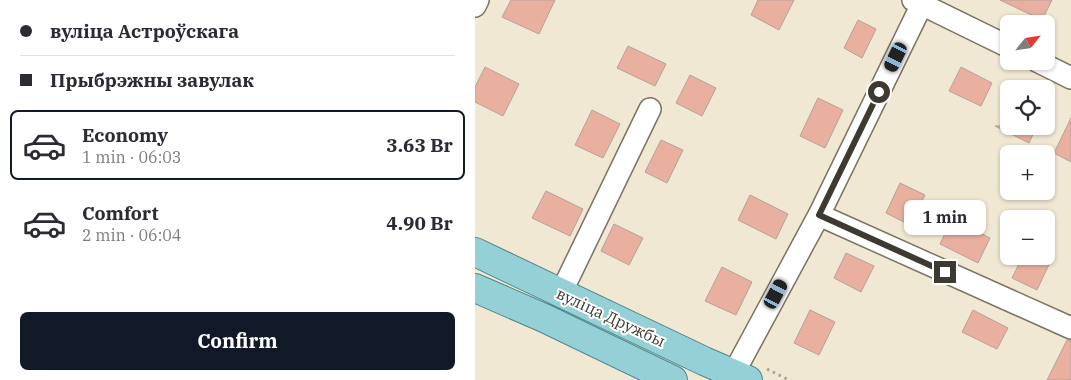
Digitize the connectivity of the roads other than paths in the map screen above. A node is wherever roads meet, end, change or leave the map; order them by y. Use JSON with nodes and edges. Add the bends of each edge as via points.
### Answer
{"nodes":[{"id":1,"x":478,"y":0,"type":"edge"},
{"id":2,"x":920,"y":1,"type":"edge"},
{"id":3,"x":475,"y":6,"type":"edge"},
{"id":4,"x":1000,"y":42,"type":"edge"},
{"id":5,"x":1055,"y":70,"type":"edge"},
{"id":6,"x":1071,"y":78,"type":"edge"},
{"id":7,"x":649,"y":109,"type":"dead end"},
{"id":8,"x":819,"y":215,"type":"junction"},
{"id":9,"x":475,"y":252,"type":"edge"},
{"id":10,"x":475,"y":265,"type":"edge"},
{"id":11,"x":475,"y":288,"type":"edge"},
{"id":12,"x":552,"y":289,"type":"junction"},
{"id":13,"x":543,"y":318,"type":"junction"},
{"id":14,"x":1071,"y":328,"type":"edge"},
{"id":15,"x":740,"y":376,"type":"edge"},
{"id":16,"x":673,"y":380,"type":"edge"},
{"id":17,"x":703,"y":380,"type":"edge"}],
"edges":[{"from":1,"to":3,"type":"street"},
{"from":2,"to":4,"type":"street"},
{"from":2,"to":8,"type":"street"},
{"from":5,"to":6,"type":"street"},
{"from":7,"to":12,"type":"street"},
{"from":8,"to":14,"type":"street"},
{"from":8,"to":15,"type":"street"},
{"from":9,"to":12,"type":"main road","name":"вуліца Дружбы"},
{"from":10,"to":12,"type":"main road"},
{"from":11,"to":13,"type":"main road","name":"вуліца Дружбы"},
{"from":12,"to":15,"type":"main road","name":"вуліца Дружбы"},
{"from":13,"to":16,"type":"main road","name":"вуліца Дружбы"},
{"from":13,"to":17,"type":"main road","via":[[618,342]]}]}
